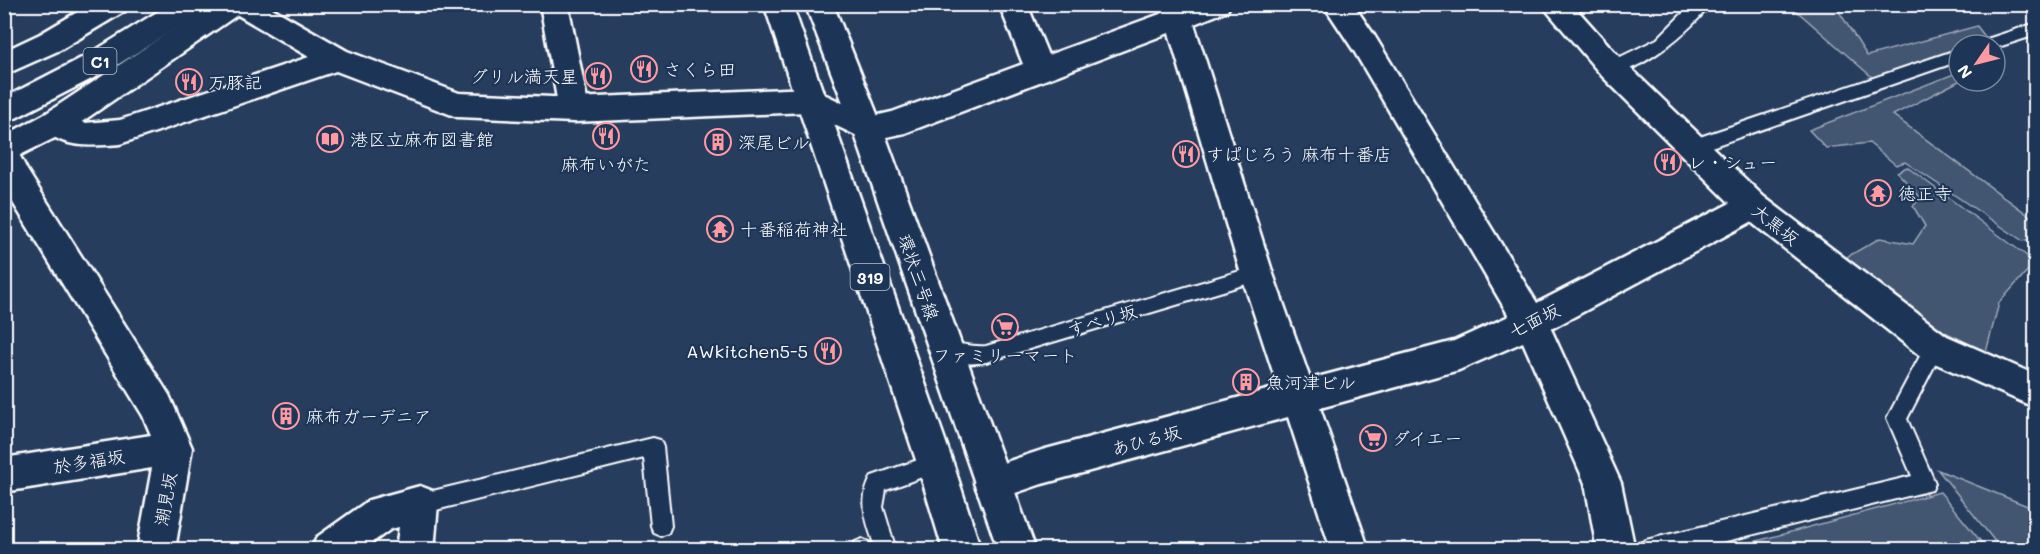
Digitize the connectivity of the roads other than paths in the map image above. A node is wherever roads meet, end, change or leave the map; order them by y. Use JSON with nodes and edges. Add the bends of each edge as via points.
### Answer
{"nodes":[{"id":1,"x":115,"y":4,"type":"edge"},
{"id":2,"x":233,"y":4,"type":"edge"},
{"id":3,"x":241,"y":4,"type":"edge"},
{"id":4,"x":554,"y":4,"type":"edge"},
{"id":5,"x":778,"y":4,"type":"edge"},
{"id":6,"x":819,"y":4,"type":"edge"},
{"id":7,"x":1013,"y":4,"type":"edge"},
{"id":8,"x":1217,"y":4,"type":"edge"},
{"id":9,"x":1337,"y":4,"type":"edge"},
{"id":10,"x":1555,"y":4,"type":"edge"},
{"id":11,"x":1704,"y":4,"type":"edge"},
{"id":12,"x":182,"y":7,"type":"edge"},
{"id":13,"x":1177,"y":12,"type":"edge"},
{"id":14,"x":2036,"y":29,"type":"edge"},
{"id":15,"x":2007,"y":38,"type":"edge"},
{"id":16,"x":337,"y":59,"type":"junction"},
{"id":17,"x":1947,"y":59,"type":"edge"},
{"id":18,"x":4,"y":64,"type":"edge"},
{"id":19,"x":1612,"y":68,"type":"junction"},
{"id":20,"x":1040,"y":71,"type":"junction"},
{"id":21,"x":811,"y":100,"type":"junction"},
{"id":22,"x":7,"y":102,"type":"edge"},
{"id":23,"x":574,"y":110,"type":"junction"},
{"id":24,"x":56,"y":123,"type":"junction"},
{"id":25,"x":868,"y":129,"type":"junction"},
{"id":26,"x":1694,"y":146,"type":"junction"},
{"id":27,"x":4,"y":153,"type":"edge"},
{"id":28,"x":1753,"y":207,"type":"junction"},
{"id":29,"x":1257,"y":274,"type":"junction"},
{"id":30,"x":1531,"y":323,"type":"junction"},
{"id":31,"x":1935,"y":347,"type":"junction"},
{"id":32,"x":945,"y":351,"type":"junction"},
{"id":33,"x":2036,"y":392,"type":"edge"},
{"id":34,"x":1301,"y":399,"type":"junction"},
{"id":35,"x":174,"y":448,"type":"junction"},
{"id":36,"x":935,"y":463,"type":"junction"},
{"id":37,"x":4,"y":475,"type":"edge"},
{"id":38,"x":992,"y":483,"type":"junction"},
{"id":39,"x":420,"y":504,"type":"junction"},
{"id":40,"x":661,"y":526,"type":"dead end"},
{"id":41,"x":156,"y":549,"type":"edge"},
{"id":42,"x":330,"y":549,"type":"edge"},
{"id":43,"x":416,"y":549,"type":"edge"},
{"id":44,"x":886,"y":549,"type":"edge"},
{"id":45,"x":962,"y":549,"type":"edge"},
{"id":46,"x":1017,"y":549,"type":"edge"},
{"id":47,"x":1350,"y":549,"type":"edge"},
{"id":48,"x":1616,"y":549,"type":"edge"},
{"id":49,"x":1646,"y":549,"type":"edge"}],
"edges":[{"from":1,"to":18,"type":"main road"},
{"from":2,"to":24,"type":"main road"},
{"from":3,"to":16,"type":"main road"},
{"from":4,"to":23,"type":"main road"},
{"from":5,"to":21,"type":"main road","number":"319"},
{"from":6,"to":25,"type":"main road","name":"環状三号線","number":"319"},
{"from":7,"to":20,"type":"main road"},
{"from":8,"to":13,"type":"main road"},
{"from":9,"to":30,"type":"main road"},
{"from":10,"to":19,"type":"main road","name":"大黒坂"},
{"from":11,"to":19,"type":"lane","via":[[1647,53]]},
{"from":12,"to":22,"type":"main road","number":"C1","via":[[101,61]]},
{"from":13,"to":20,"type":"main road"},
{"from":13,"to":29,"type":"main road"},
{"from":14,"to":15,"type":"lane"},
{"from":16,"to":23,"type":"main road","via":[[457,105]]},
{"from":16,"to":24,"type":"main road","via":[[120,132],[83,135]]},
{"from":17,"to":26,"type":"lane"},
{"from":19,"to":26,"type":"main road","name":"大黒坂"},
{"from":20,"to":25,"type":"main road","via":[[894,124]]},
{"from":21,"to":23,"type":"main road"},
{"from":21,"to":25,"type":"main road"},
{"from":21,"to":36,"type":"main road","number":"319"},
{"from":24,"to":27,"type":"main road"},
{"from":25,"to":32,"type":"main road","name":"環状三号線","number":"319"},
{"from":26,"to":28,"type":"main road","name":"大黒坂"},
{"from":27,"to":35,"type":"main road","via":[[15,178],[157,407]]},
{"from":28,"to":30,"type":"main road","name":"七面坂"},
{"from":28,"to":31,"type":"main road","name":"大黒坂"},
{"from":29,"to":32,"type":"lane","name":"すべり坂","via":[[986,354]]},
{"from":29,"to":34,"type":"main road"},
{"from":30,"to":34,"type":"main road","name":"七面坂","via":[[1459,355]]},
{"from":30,"to":48,"type":"main road","via":[[1603,483]]},
{"from":31,"to":33,"type":"main road","name":"大黒坂"},
{"from":31,"to":49,"type":"lane","via":[[1897,418],[1925,483]]},
{"from":32,"to":38,"type":"main road","name":"環状三号線","number":"319"},
{"from":34,"to":38,"type":"main road","name":"あひる坂"},
{"from":34,"to":47,"type":"main road"},
{"from":35,"to":37,"type":"main road","name":"於多福坂"},
{"from":35,"to":41,"type":"main road","name":"潮見坂"},
{"from":36,"to":44,"type":"lane","via":[[879,483],[873,490],[872,504]]},
{"from":36,"to":45,"type":"main road","number":"319"},
{"from":38,"to":46,"type":"main road","name":"環状三号線","number":"319"},
{"from":39,"to":40,"type":"lane","via":[[653,447]]},
{"from":39,"to":42,"type":"main road","via":[[382,513]]},
{"from":39,"to":43,"type":"main road"}]}
